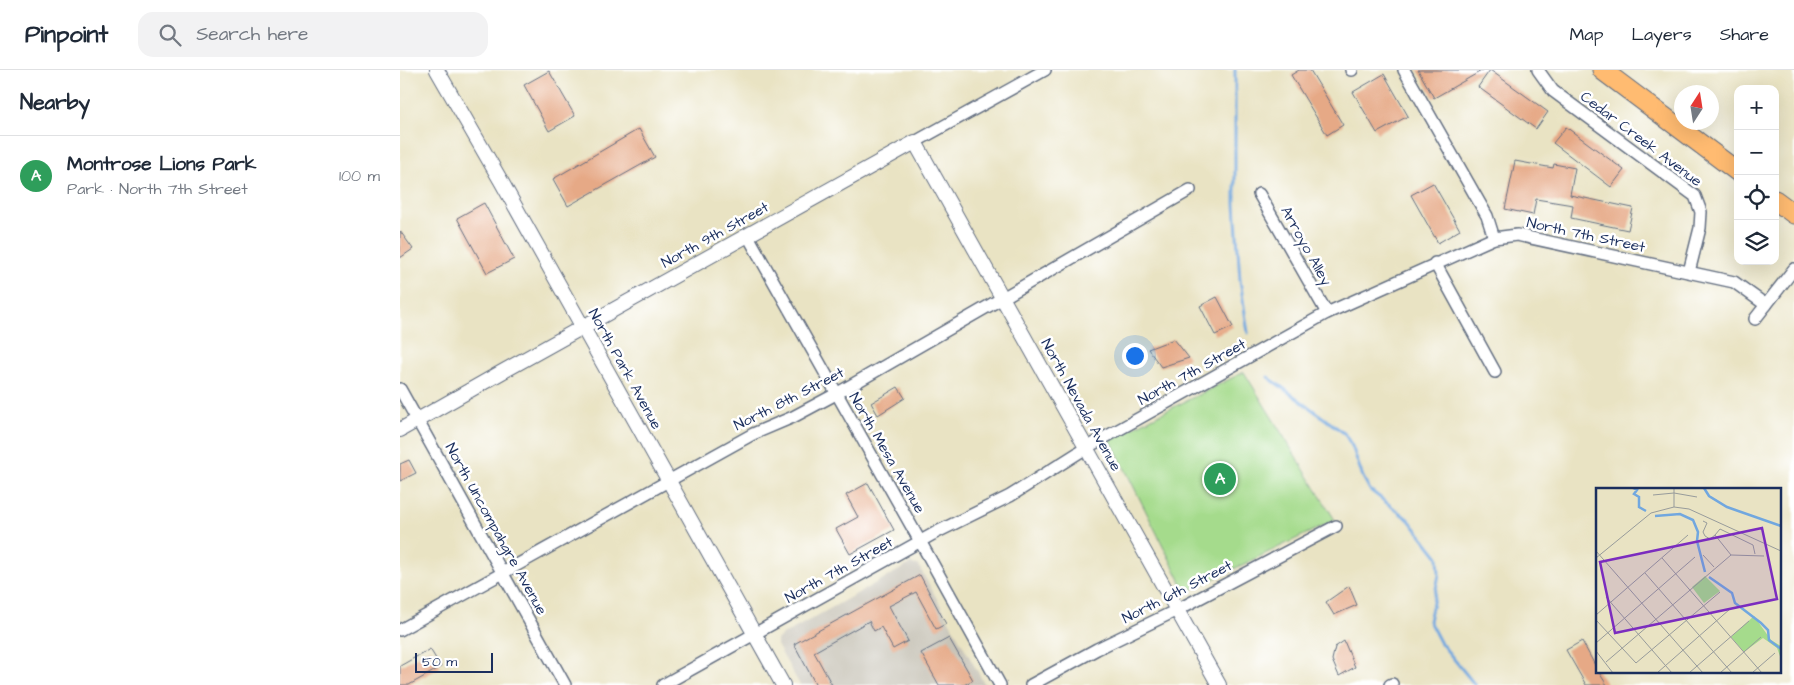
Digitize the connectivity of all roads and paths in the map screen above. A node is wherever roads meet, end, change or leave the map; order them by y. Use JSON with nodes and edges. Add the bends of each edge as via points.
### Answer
{"nodes":[{"id":1,"x":437,"y":70,"type":"edge"},
{"id":2,"x":1045,"y":70,"type":"edge"},
{"id":3,"x":1404,"y":70,"type":"edge"},
{"id":4,"x":1538,"y":70,"type":"edge"},
{"id":5,"x":1602,"y":70,"type":"edge"},
{"id":6,"x":915,"y":142,"type":"junction"},
{"id":7,"x":1734,"y":169,"type":"edge"},
{"id":8,"x":1190,"y":190,"type":"dead end"},
{"id":9,"x":1259,"y":194,"type":"dead end"},
{"id":10,"x":1779,"y":203,"type":"edge"},
{"id":11,"x":1794,"y":214,"type":"edge"},
{"id":12,"x":748,"y":236,"type":"junction"},
{"id":13,"x":1494,"y":238,"type":"junction"},
{"id":14,"x":1435,"y":263,"type":"junction"},
{"id":15,"x":1794,"y":269,"type":"edge"},
{"id":16,"x":1689,"y":272,"type":"junction"},
{"id":17,"x":1002,"y":297,"type":"junction"},
{"id":18,"x":1766,"y":306,"type":"junction"},
{"id":19,"x":1327,"y":313,"type":"junction"},
{"id":20,"x":1755,"y":319,"type":"dead end"},
{"id":21,"x":583,"y":327,"type":"junction"},
{"id":22,"x":1495,"y":372,"type":"dead end"},
{"id":23,"x":400,"y":389,"type":"edge"},
{"id":24,"x":836,"y":394,"type":"junction"},
{"id":25,"x":418,"y":420,"type":"junction"},
{"id":26,"x":400,"y":430,"type":"edge"},
{"id":27,"x":1086,"y":448,"type":"junction"},
{"id":28,"x":669,"y":480,"type":"junction"},
{"id":29,"x":1336,"y":526,"type":"dead end"},
{"id":30,"x":920,"y":542,"type":"junction"},
{"id":31,"x":502,"y":572,"type":"junction"},
{"id":32,"x":1177,"y":610,"type":"junction"},
{"id":33,"x":400,"y":630,"type":"edge"},
{"id":34,"x":754,"y":633,"type":"junction"},
{"id":35,"x":565,"y":685,"type":"edge"},
{"id":36,"x":663,"y":685,"type":"edge"},
{"id":37,"x":783,"y":685,"type":"edge"},
{"id":38,"x":1000,"y":685,"type":"edge"},
{"id":39,"x":1032,"y":685,"type":"edge"},
{"id":40,"x":1219,"y":685,"type":"edge"}],
"edges":[{"from":1,"to":21,"type":"street","name":"North Park Avenue"},
{"from":2,"to":6,"type":"street","name":"North 9th Street"},
{"from":3,"to":13,"type":"street","via":[[1487,216]]},
{"from":4,"to":16,"type":"street","name":"Cedar Creek Avenue","via":[[1553,91],[1696,196],[1701,212]]},
{"from":5,"to":7,"type":"highway"},
{"from":6,"to":12,"type":"street","name":"North 9th Street"},
{"from":6,"to":17,"type":"street","name":"North Nevada Avenue"},
{"from":8,"to":17,"type":"street","name":"North 8th Street"},
{"from":9,"to":19,"type":"street","name":"Arroyo Alley"},
{"from":10,"to":11,"type":"highway"},
{"from":12,"to":21,"type":"street","name":"North 9th Street"},
{"from":12,"to":24,"type":"street","name":"North Mesa Avenue"},
{"from":13,"to":14,"type":"street","name":"North 7th Street"},
{"from":13,"to":16,"type":"street","name":"North 7th Street","via":[[1517,235]]},
{"from":14,"to":19,"type":"street","name":"North 7th Street"},
{"from":14,"to":22,"type":"street"},
{"from":15,"to":18,"type":"street"},
{"from":16,"to":18,"type":"street","name":"North 7th Street","via":[[1734,282]]},
{"from":17,"to":24,"type":"street","name":"North 8th Street"},
{"from":17,"to":27,"type":"street","name":"North Nevada Avenue"},
{"from":18,"to":20,"type":"street"},
{"from":19,"to":27,"type":"street","name":"North 7th Street"},
{"from":21,"to":25,"type":"street","name":"North 9th Street"},
{"from":21,"to":28,"type":"street","name":"North Park Avenue"},
{"from":23,"to":25,"type":"street","name":"North Uncompahgre Avenue"},
{"from":24,"to":28,"type":"street","name":"North 8th Street"},
{"from":24,"to":30,"type":"street","name":"North Mesa Avenue"},
{"from":25,"to":26,"type":"street","name":"North 9th Street"},
{"from":25,"to":31,"type":"street","name":"North Uncompahgre Avenue"},
{"from":27,"to":30,"type":"street","name":"North 7th Street","via":[[1010,496]]},
{"from":27,"to":32,"type":"street","name":"North Nevada Avenue"},
{"from":28,"to":31,"type":"street","name":"North 8th Street"},
{"from":28,"to":34,"type":"street","name":"North Park Avenue"},
{"from":29,"to":32,"type":"street","name":"North 6th Street"},
{"from":30,"to":34,"type":"street","name":"North 7th Street"},
{"from":30,"to":38,"type":"street","name":"North Mesa Avenue"},
{"from":31,"to":33,"type":"street","name":"North 8th Street"},
{"from":31,"to":35,"type":"street","name":"North Uncompahgre Avenue"},
{"from":32,"to":39,"type":"street","name":"North 6th Street"},
{"from":32,"to":40,"type":"street","name":"North Nevada Avenue"},
{"from":34,"to":36,"type":"street","name":"North 7th Street"},
{"from":34,"to":37,"type":"street","name":"North Park Avenue"}]}
